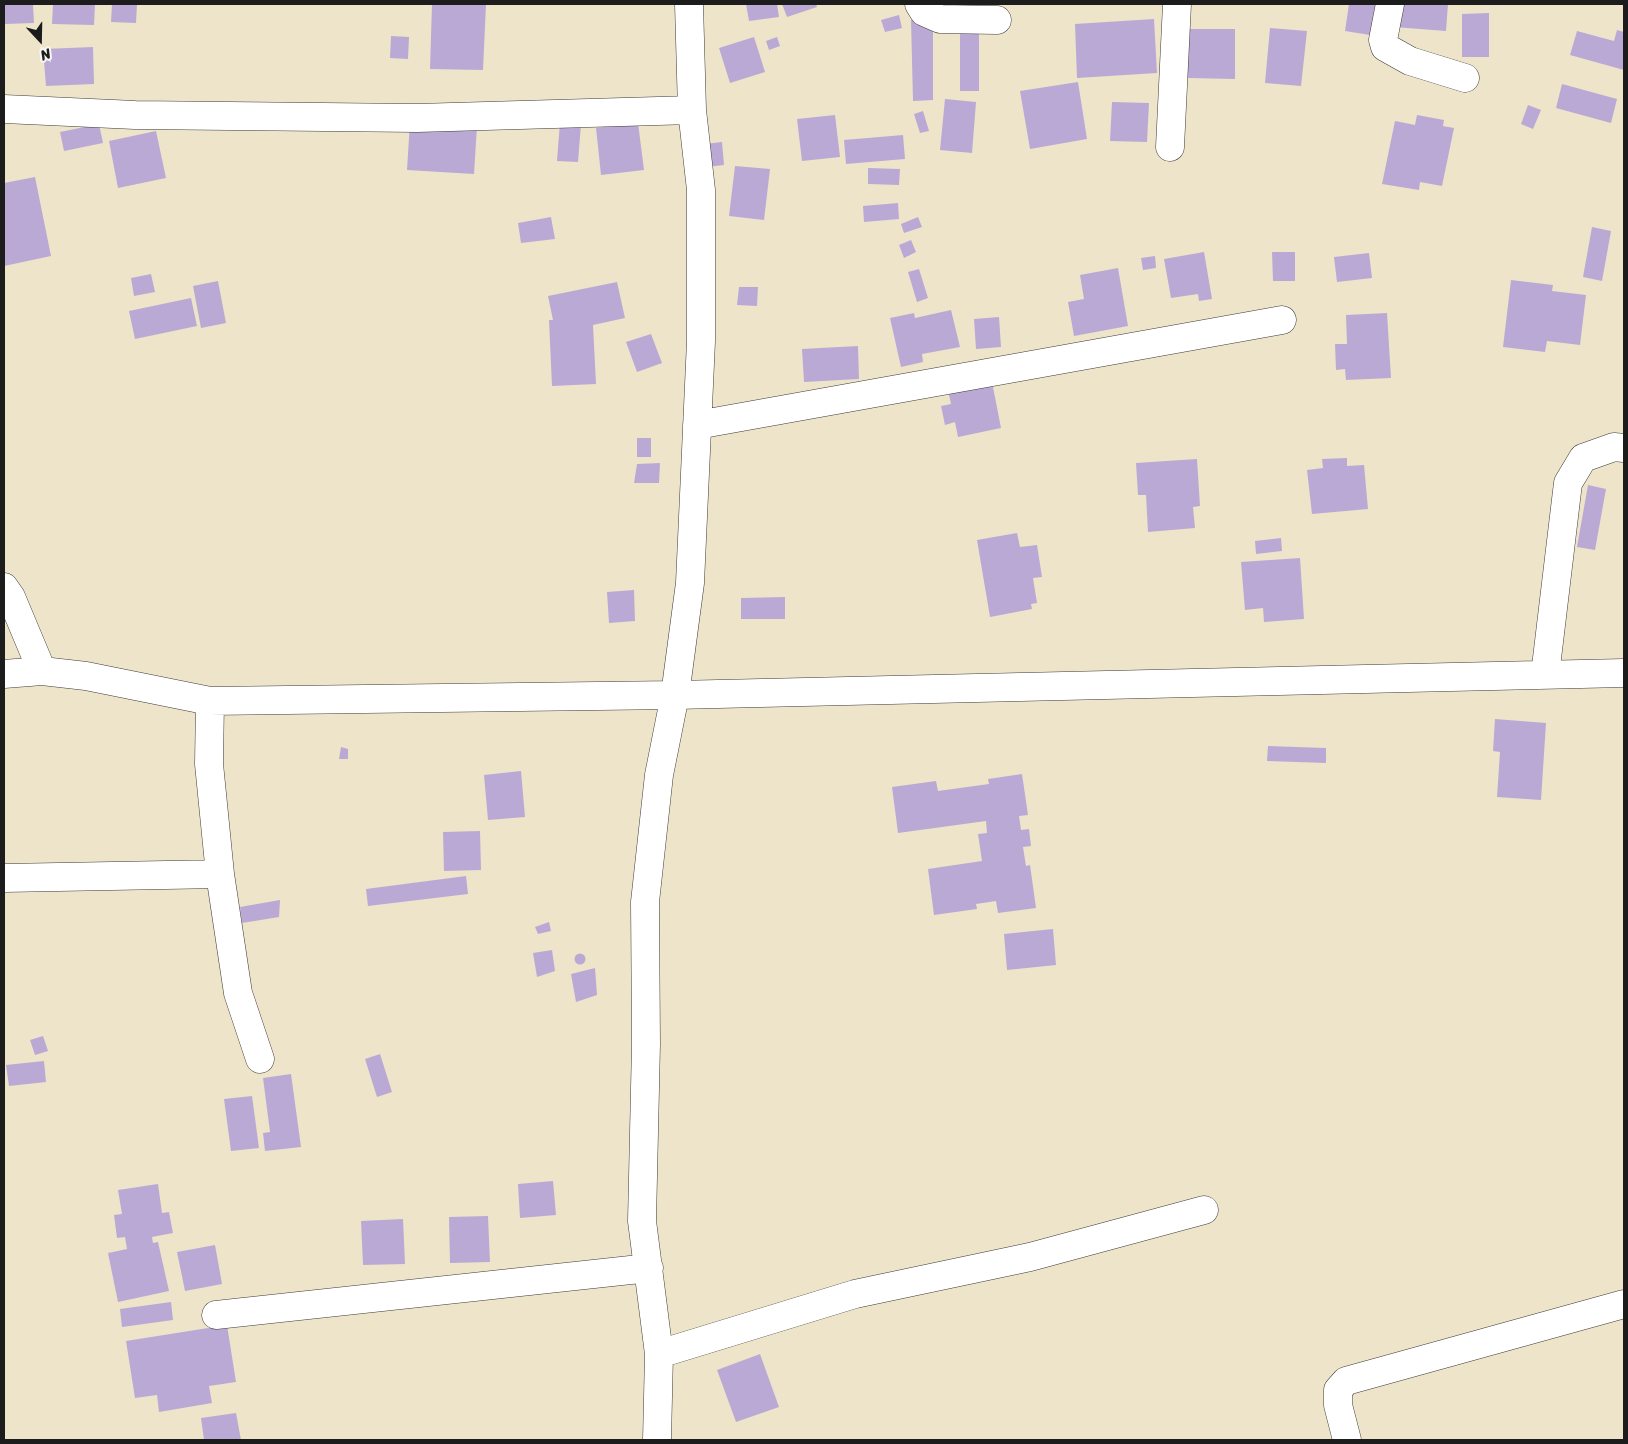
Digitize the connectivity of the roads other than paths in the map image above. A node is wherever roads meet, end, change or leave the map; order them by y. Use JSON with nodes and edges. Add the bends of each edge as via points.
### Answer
{"nodes":[{"id":1,"x":689,"y":4,"type":"edge"},
{"id":2,"x":919,"y":4,"type":"edge"},
{"id":3,"x":1177,"y":4,"type":"edge"},
{"id":4,"x":1390,"y":4,"type":"edge"},
{"id":5,"x":997,"y":20,"type":"dead end"},
{"id":6,"x":1465,"y":78,"type":"dead end"},
{"id":7,"x":4,"y":110,"type":"edge"},
{"id":8,"x":692,"y":110,"type":"junction"},
{"id":9,"x":1170,"y":148,"type":"dead end"},
{"id":10,"x":1282,"y":320,"type":"dead end"},
{"id":11,"x":697,"y":425,"type":"junction"},
{"id":12,"x":1624,"y":448,"type":"edge"},
{"id":13,"x":4,"y":587,"type":"edge"},
{"id":14,"x":42,"y":671,"type":"junction"},
{"id":15,"x":1624,"y":673,"type":"edge"},
{"id":16,"x":4,"y":674,"type":"edge"},
{"id":17,"x":1545,"y":675,"type":"junction"},
{"id":18,"x":675,"y":694,"type":"junction"},
{"id":19,"x":210,"y":701,"type":"junction"},
{"id":20,"x":220,"y":874,"type":"junction"},
{"id":21,"x":4,"y":878,"type":"edge"},
{"id":22,"x":260,"y":1059,"type":"dead end"},
{"id":23,"x":1204,"y":1210,"type":"dead end"},
{"id":24,"x":649,"y":1268,"type":"junction"},
{"id":25,"x":1624,"y":1304,"type":"edge"},
{"id":26,"x":216,"y":1315,"type":"dead end"},
{"id":27,"x":659,"y":1354,"type":"junction"},
{"id":28,"x":654,"y":1440,"type":"edge"},
{"id":29,"x":1347,"y":1440,"type":"edge"}],
"edges":[{"from":1,"to":8,"type":"street"},
{"from":2,"to":5,"type":"street","via":[[924,12],[940,19]]},
{"from":3,"to":9,"type":"street"},
{"from":4,"to":6,"type":"street","via":[[1383,40],[1385,47],[1410,61]]},
{"from":7,"to":8,"type":"street","via":[[417,118]]},
{"from":8,"to":11,"type":"street","via":[[701,190],[701,341]]},
{"from":10,"to":11,"type":"street"},
{"from":11,"to":18,"type":"street","via":[[690,583]]},
{"from":12,"to":17,"type":"street","via":[[1614,447],[1583,458],[1568,483]]},
{"from":13,"to":14,"type":"street"},
{"from":14,"to":16,"type":"street"},
{"from":14,"to":19,"type":"street","via":[[86,676]]},
{"from":15,"to":17,"type":"street"},
{"from":17,"to":18,"type":"street"},
{"from":18,"to":19,"type":"street"},
{"from":18,"to":24,"type":"street","via":[[659,775],[645,902],[642,1221]]},
{"from":19,"to":20,"type":"street","via":[[209,764]]},
{"from":20,"to":21,"type":"street"},
{"from":20,"to":22,"type":"street","via":[[238,993]]},
{"from":23,"to":27,"type":"street","via":[[1030,1257],[855,1294]]},
{"from":24,"to":26,"type":"street"},
{"from":24,"to":27,"type":"street"},
{"from":25,"to":29,"type":"street","via":[[1346,1381],[1338,1390],[1338,1405]]},
{"from":27,"to":28,"type":"street"}]}
